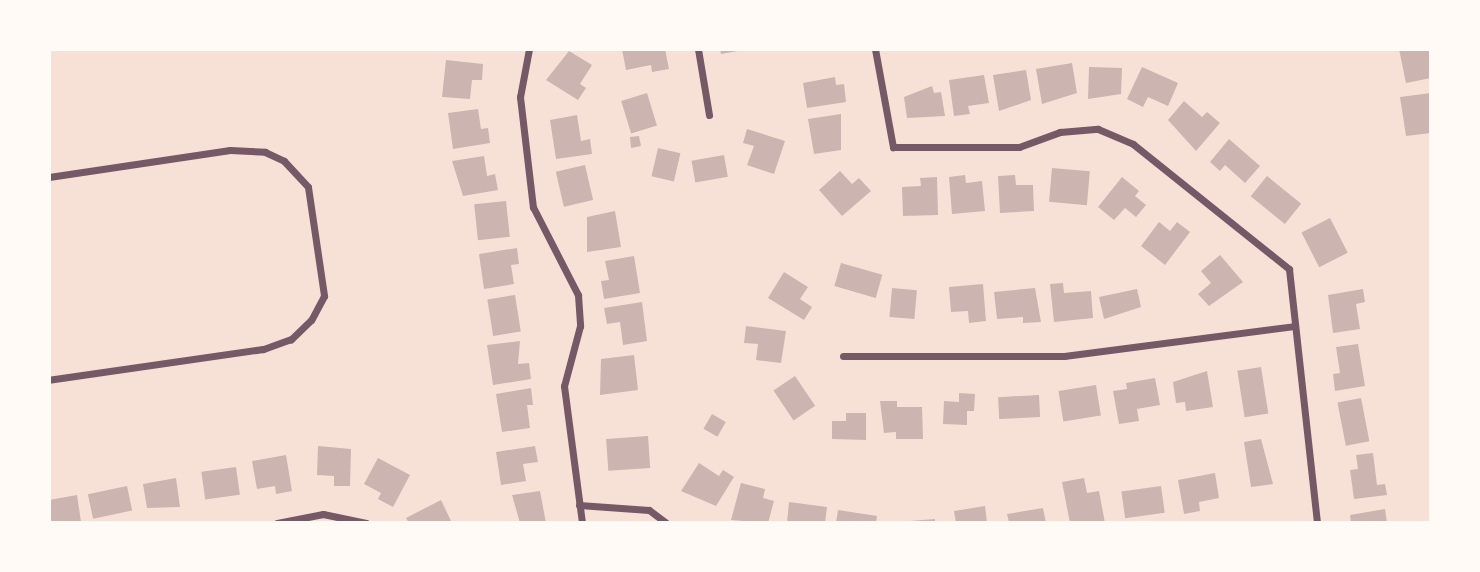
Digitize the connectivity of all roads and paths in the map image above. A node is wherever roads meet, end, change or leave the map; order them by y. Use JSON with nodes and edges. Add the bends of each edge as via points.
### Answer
{"nodes":[{"id":1,"x":529,"y":49,"type":"edge"},
{"id":2,"x":698,"y":49,"type":"edge"},
{"id":3,"x":875,"y":49,"type":"edge"},
{"id":4,"x":709,"y":114,"type":"dead end"},
{"id":5,"x":49,"y":177,"type":"edge"},
{"id":6,"x":1294,"y":326,"type":"junction"},
{"id":7,"x":843,"y":356,"type":"dead end"},
{"id":8,"x":49,"y":380,"type":"edge"},
{"id":9,"x":579,"y":505,"type":"junction"},
{"id":10,"x":277,"y":523,"type":"edge"},
{"id":11,"x":366,"y":523,"type":"edge"},
{"id":12,"x":582,"y":523,"type":"edge"},
{"id":13,"x":666,"y":523,"type":"edge"},
{"id":14,"x":1317,"y":523,"type":"edge"}],
"edges":[{"from":1,"to":9,"type":"street","via":[[520,97],[533,207],[578,295],[580,326],[564,386]]},
{"from":2,"to":4,"type":"street"},
{"from":3,"to":6,"type":"street","via":[[893,148],[1019,147],[1060,132],[1098,129],[1133,144],[1289,269]]},
{"from":5,"to":8,"type":"street","via":[[230,150],[265,152],[284,161],[308,187],[324,296],[311,320],[291,339],[263,349]]},
{"from":6,"to":7,"type":"street","via":[[1064,356]]},
{"from":6,"to":14,"type":"street"},
{"from":9,"to":12,"type":"street"},
{"from":9,"to":13,"type":"street","via":[[649,510]]},
{"from":10,"to":11,"type":"street","via":[[323,514]]}]}
